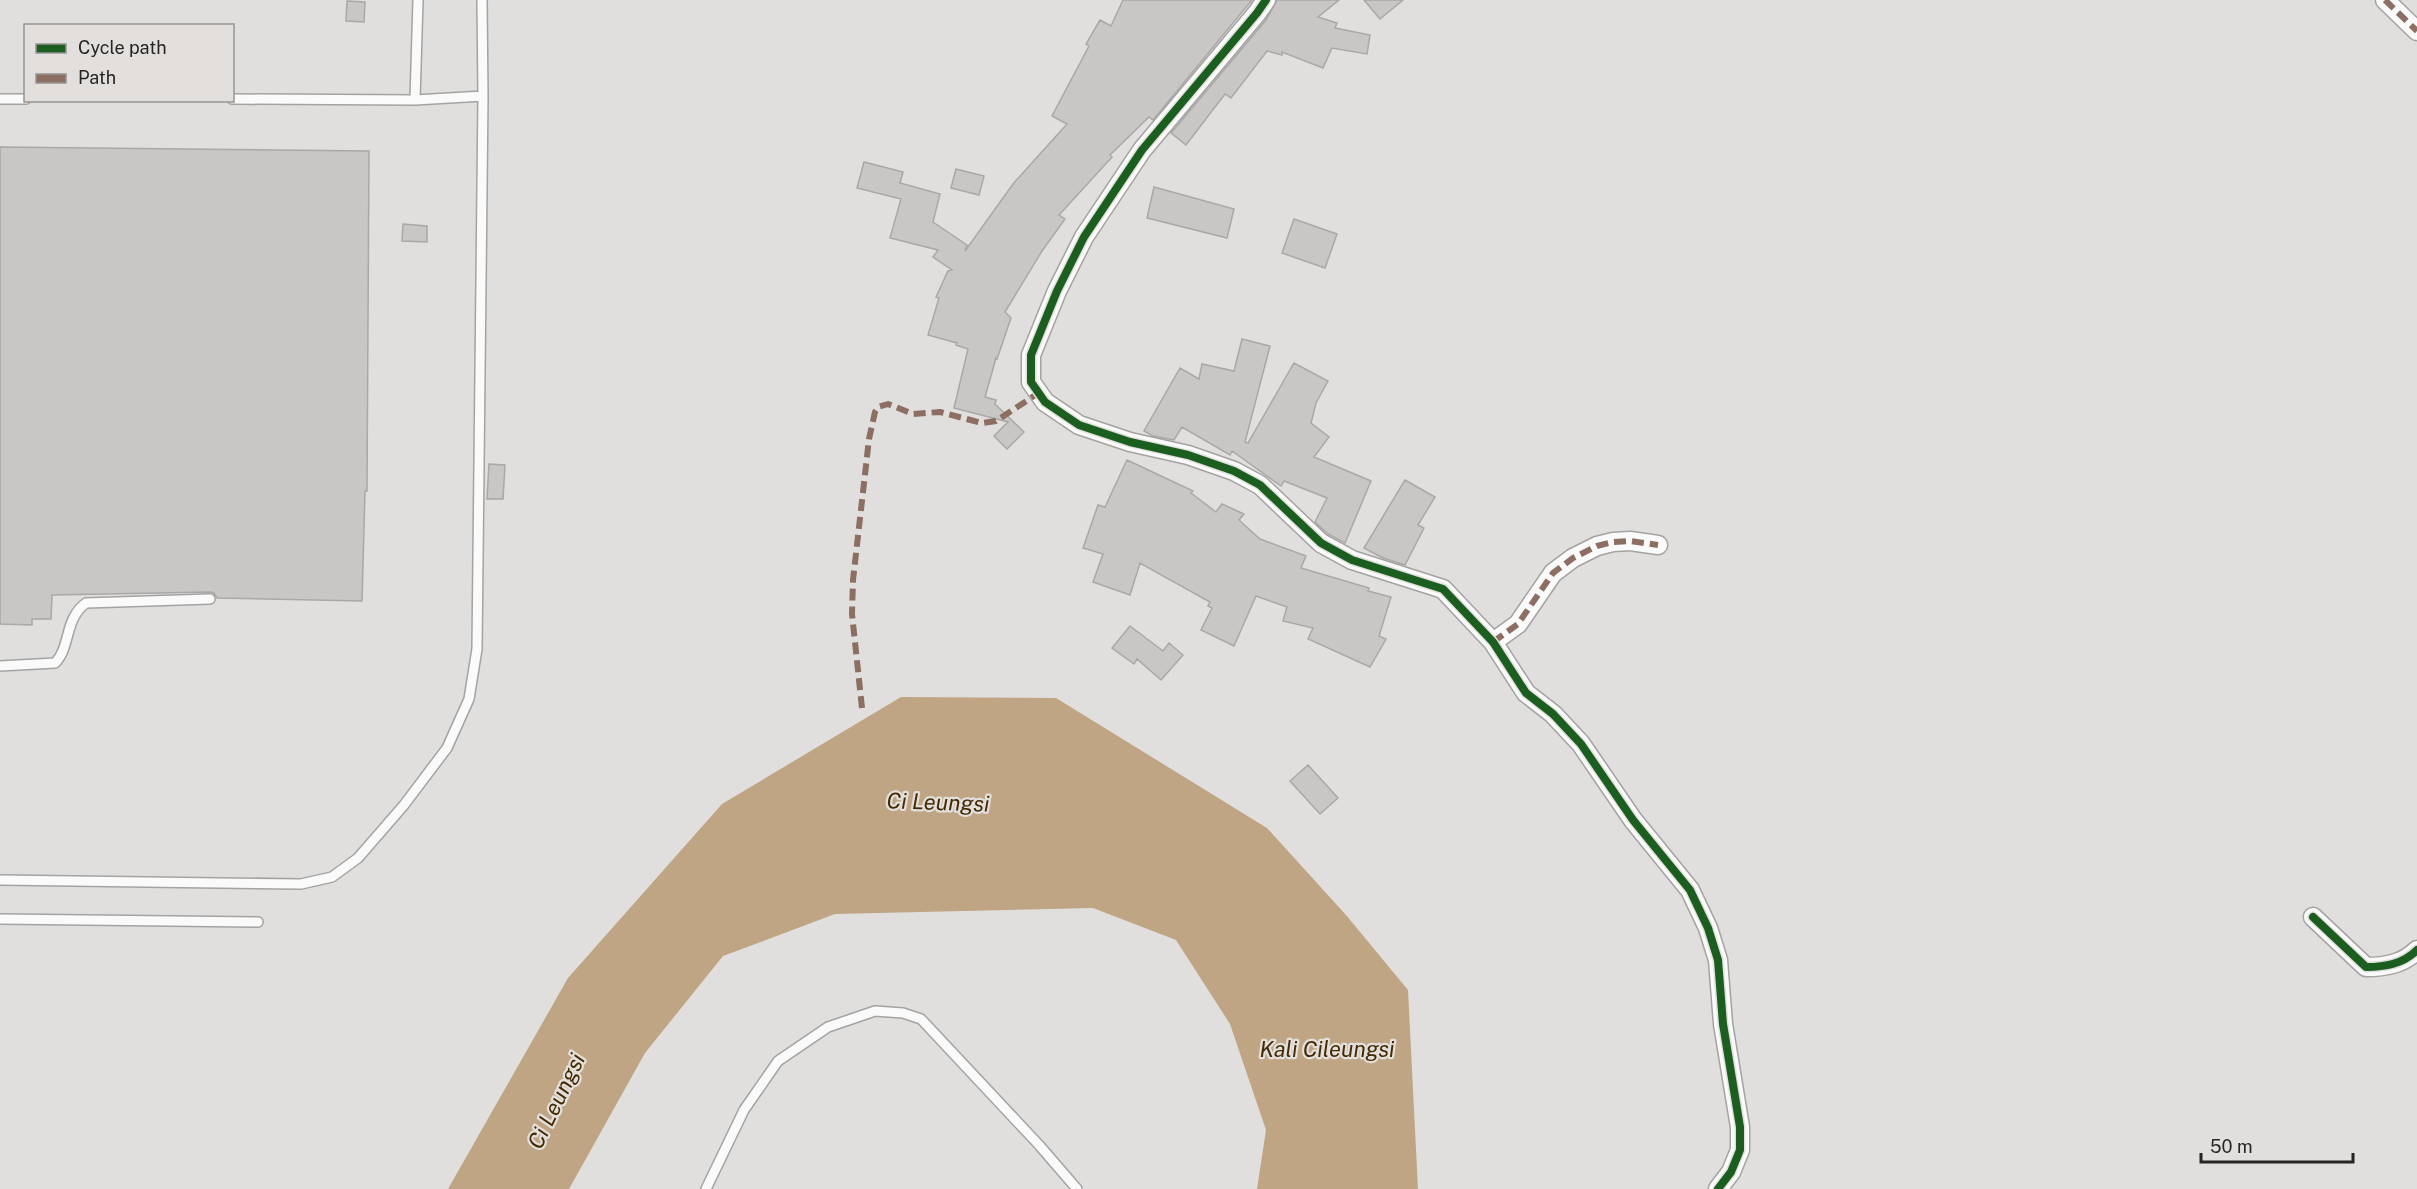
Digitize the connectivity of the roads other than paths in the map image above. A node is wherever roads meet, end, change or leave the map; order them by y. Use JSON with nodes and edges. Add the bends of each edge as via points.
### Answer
{"nodes":[{"id":1,"x":418,"y":0,"type":"edge"},
{"id":2,"x":482,"y":0,"type":"edge"},
{"id":3,"x":1266,"y":0,"type":"edge"},
{"id":4,"x":2385,"y":0,"type":"edge"},
{"id":5,"x":2417,"y":31,"type":"edge"},
{"id":6,"x":483,"y":96,"type":"junction"},
{"id":7,"x":0,"y":99,"type":"edge"},
{"id":8,"x":24,"y":99,"type":"edge"},
{"id":9,"x":234,"y":99,"type":"edge"},
{"id":10,"x":415,"y":100,"type":"junction"},
{"id":11,"x":1658,"y":545,"type":"dead end"},
{"id":12,"x":210,"y":600,"type":"dead end"},
{"id":13,"x":1493,"y":642,"type":"junction"},
{"id":14,"x":0,"y":666,"type":"edge"},
{"id":15,"x":0,"y":880,"type":"edge"},
{"id":16,"x":2313,"y":917,"type":"dead end"},
{"id":17,"x":0,"y":919,"type":"edge"},
{"id":18,"x":258,"y":922,"type":"dead end"},
{"id":19,"x":2417,"y":950,"type":"edge"},
{"id":20,"x":706,"y":1189,"type":"edge"},
{"id":21,"x":1077,"y":1189,"type":"edge"},
{"id":22,"x":1718,"y":1189,"type":"edge"}],
"edges":[{"from":1,"to":10,"type":"lane"},
{"from":2,"to":6,"type":"lane"},
{"from":3,"to":13,"type":"street","via":[[1142,150],[1084,237],[1031,356],[1031,382],[1045,402],[1079,425],[1188,455],[1260,485],[1321,543],[1352,560],[1443,589]]},
{"from":4,"to":5,"type":"street"},
{"from":6,"to":10,"type":"lane"},
{"from":6,"to":15,"type":"lane","via":[[477,649],[469,699],[447,748],[358,858],[332,877],[301,884]]},
{"from":7,"to":8,"type":"lane"},
{"from":9,"to":10,"type":"lane"},
{"from":11,"to":13,"type":"street","via":[[1613,542],[1573,558],[1553,573],[1518,624]]},
{"from":12,"to":14,"type":"lane","via":[[86,603],[74,617],[62,654],[55,663]]},
{"from":13,"to":22,"type":"street","via":[[1526,693],[1581,744],[1633,820],[1690,890],[1708,927],[1718,960],[1723,1024],[1740,1128],[1740,1150]]},
{"from":16,"to":19,"type":"street","via":[[2366,967],[2386,967]]},
{"from":17,"to":18,"type":"lane"},
{"from":20,"to":21,"type":"lane","via":[[744,1110],[778,1061],[828,1027],[875,1011],[921,1019]]}]}
